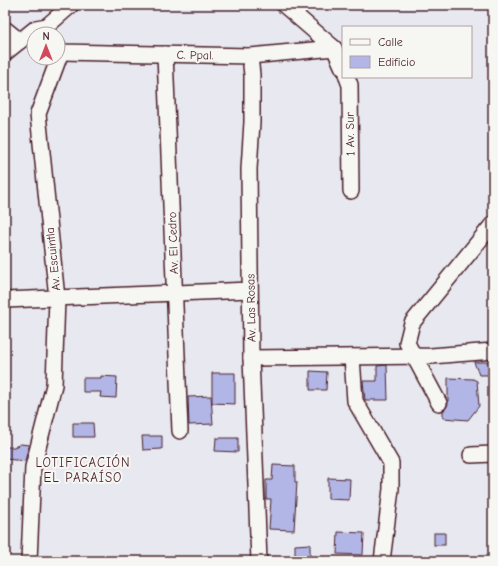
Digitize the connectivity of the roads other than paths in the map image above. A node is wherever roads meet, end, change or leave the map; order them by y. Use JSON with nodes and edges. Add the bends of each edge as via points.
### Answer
{"nodes":[{"id":1,"x":71,"y":5,"type":"edge"},
{"id":2,"x":284,"y":5,"type":"edge"},
{"id":3,"x":53,"y":26,"type":"edge"},
{"id":4,"x":5,"y":30,"type":"edge"},
{"id":5,"x":26,"y":36,"type":"edge"},
{"id":6,"x":20,"y":41,"type":"junction"},
{"id":7,"x":334,"y":48,"type":"junction"},
{"id":8,"x":66,"y":49,"type":"edge"},
{"id":9,"x":5,"y":53,"type":"edge"},
{"id":10,"x":165,"y":54,"type":"junction"},
{"id":11,"x":250,"y":56,"type":"junction"},
{"id":12,"x":54,"y":66,"type":"edge"},
{"id":13,"x":342,"y":66,"type":"edge"},
{"id":14,"x":347,"y":78,"type":"edge"},
{"id":15,"x":351,"y":191,"type":"dead end"},
{"id":16,"x":493,"y":224,"type":"edge"},
{"id":17,"x":250,"y":290,"type":"junction"},
{"id":18,"x":174,"y":293,"type":"junction"},
{"id":19,"x":57,"y":298,"type":"junction"},
{"id":20,"x":5,"y":300,"type":"edge"},
{"id":21,"x":493,"y":350,"type":"edge"},
{"id":22,"x":414,"y":356,"type":"junction"},
{"id":23,"x":352,"y":357,"type":"junction"},
{"id":24,"x":251,"y":358,"type":"junction"},
{"id":25,"x":439,"y":402,"type":"dead end"},
{"id":26,"x":180,"y":431,"type":"dead end"},
{"id":27,"x":493,"y":454,"type":"edge"},
{"id":28,"x":470,"y":455,"type":"dead end"},
{"id":29,"x":29,"y":561,"type":"edge"},
{"id":30,"x":259,"y":561,"type":"edge"},
{"id":31,"x":382,"y":561,"type":"edge"}],
"edges":[{"from":1,"to":3,"type":"street"},
{"from":2,"to":7,"type":"street"},
{"from":4,"to":6,"type":"street"},
{"from":5,"to":6,"type":"street"},
{"from":6,"to":9,"type":"street"},
{"from":7,"to":11,"type":"street","name":"C. Ppal."},
{"from":7,"to":13,"type":"street"},
{"from":8,"to":10,"type":"street","name":"C. Ppal."},
{"from":10,"to":11,"type":"street","name":"C. Ppal."},
{"from":10,"to":18,"type":"street","name":"Av. El Cedro"},
{"from":11,"to":17,"type":"street","name":"Av. Las Rosas"},
{"from":12,"to":19,"type":"street","name":"Av. Escuintla","via":[[38,114]]},
{"from":14,"to":15,"type":"street","name":"1 Av. Sur","via":[[350,85]]},
{"from":16,"to":22,"type":"street","via":[[412,323],[407,343]]},
{"from":17,"to":18,"type":"street"},
{"from":17,"to":24,"type":"street","name":"Av. Las Rosas"},
{"from":18,"to":19,"type":"street"},
{"from":18,"to":26,"type":"street","name":"Av. El Cedro"},
{"from":19,"to":20,"type":"street"},
{"from":19,"to":29,"type":"street","name":"Av. Escuintla","via":[[54,385],[33,467]]},
{"from":21,"to":22,"type":"street"},
{"from":22,"to":23,"type":"street"},
{"from":22,"to":25,"type":"street"},
{"from":23,"to":24,"type":"street"},
{"from":23,"to":31,"type":"street","via":[[355,401],[391,463],[391,490]]},
{"from":24,"to":30,"type":"street","name":"Av. Las Rosas"},
{"from":27,"to":28,"type":"street"}]}
